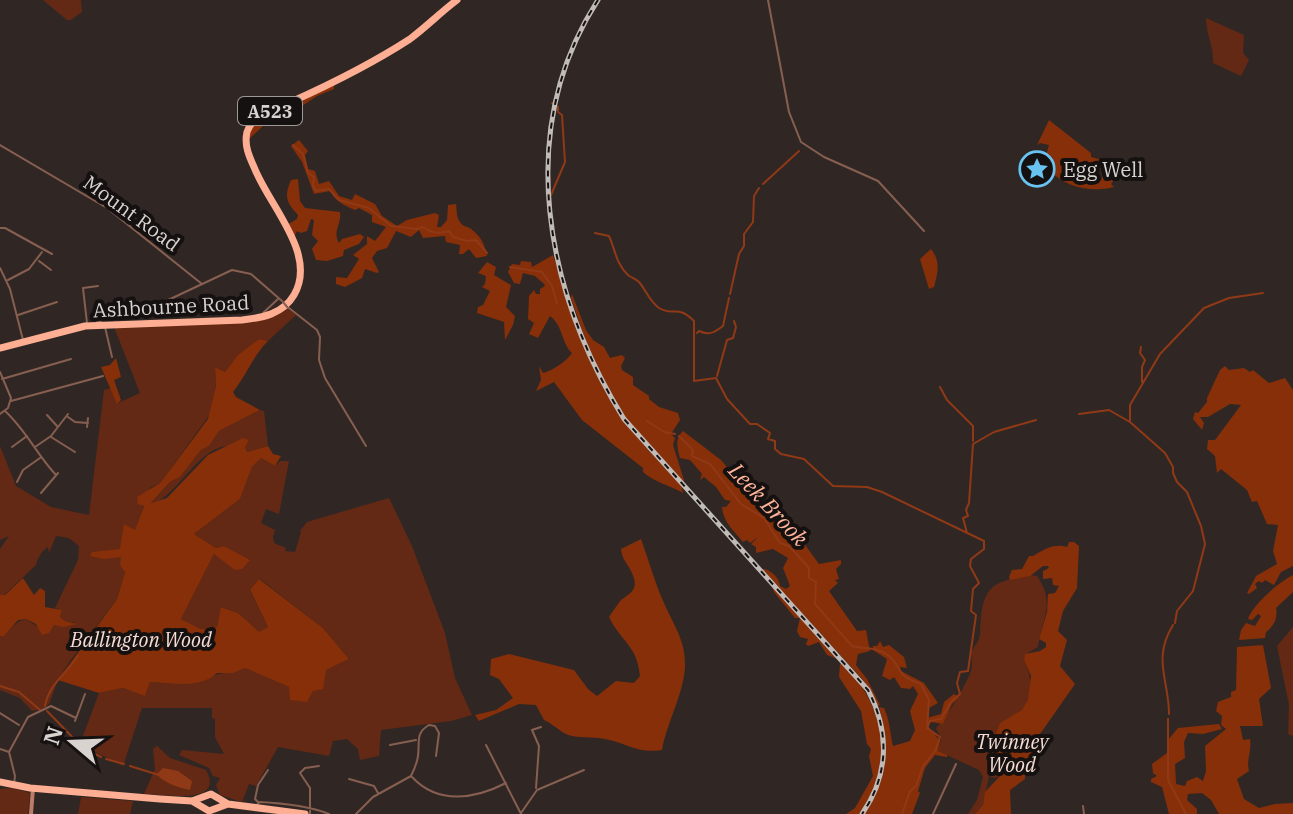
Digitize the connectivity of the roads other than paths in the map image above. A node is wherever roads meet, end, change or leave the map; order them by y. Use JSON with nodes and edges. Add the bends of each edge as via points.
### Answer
{"nodes":[{"id":1,"x":457,"y":0,"type":"edge"},
{"id":2,"x":768,"y":0,"type":"edge"},
{"id":3,"x":0,"y":145,"type":"edge"},
{"id":4,"x":0,"y":228,"type":"edge"},
{"id":5,"x":924,"y":231,"type":"dead end"},
{"id":6,"x":43,"y":249,"type":"junction"},
{"id":7,"x":52,"y":254,"type":"dead end"},
{"id":8,"x":37,"y":260,"type":"junction"},
{"id":9,"x":0,"y":268,"type":"edge"},
{"id":10,"x":51,"y":270,"type":"dead end"},
{"id":11,"x":6,"y":280,"type":"junction"},
{"id":12,"x":202,"y":284,"type":"junction"},
{"id":13,"x":98,"y":286,"type":"dead end"},
{"id":14,"x":278,"y":299,"type":"junction"},
{"id":15,"x":58,"y":302,"type":"dead end"},
{"id":16,"x":17,"y":315,"type":"junction"},
{"id":17,"x":262,"y":315,"type":"junction"},
{"id":18,"x":96,"y":325,"type":"junction"},
{"id":19,"x":23,"y":342,"type":"junction"},
{"id":20,"x":0,"y":348,"type":"edge"},
{"id":21,"x":112,"y":357,"type":"dead end"},
{"id":22,"x":71,"y":359,"type":"dead end"},
{"id":23,"x":0,"y":372,"type":"edge"},
{"id":24,"x":103,"y":376,"type":"dead end"},
{"id":25,"x":2,"y":379,"type":"junction"},
{"id":26,"x":11,"y":401,"type":"junction"},
{"id":27,"x":5,"y":411,"type":"junction"},
{"id":28,"x":0,"y":414,"type":"edge"},
{"id":29,"x":49,"y":416,"type":"dead end"},
{"id":30,"x":88,"y":423,"type":"dead end"},
{"id":31,"x":59,"y":427,"type":"junction"},
{"id":32,"x":27,"y":436,"type":"junction"},
{"id":33,"x":51,"y":436,"type":"junction"},
{"id":34,"x":366,"y":446,"type":"dead end"},
{"id":35,"x":14,"y":447,"type":"dead end"},
{"id":36,"x":34,"y":448,"type":"junction"},
{"id":37,"x":73,"y":450,"type":"dead end"},
{"id":38,"x":40,"y":458,"type":"junction"},
{"id":39,"x":17,"y":482,"type":"dead end"},
{"id":40,"x":43,"y":491,"type":"dead end"},
{"id":41,"x":85,"y":693,"type":"dead end"},
{"id":42,"x":0,"y":713,"type":"edge"},
{"id":43,"x":21,"y":726,"type":"junction"},
{"id":44,"x":541,"y":727,"type":"dead end"},
{"id":45,"x":417,"y":740,"type":"junction"},
{"id":46,"x":390,"y":745,"type":"dead end"},
{"id":47,"x":486,"y":745,"type":"dead end"},
{"id":48,"x":0,"y":749,"type":"edge"},
{"id":49,"x":9,"y":752,"type":"junction"},
{"id":50,"x":436,"y":756,"type":"dead end"},
{"id":51,"x":956,"y":764,"type":"dead end"},
{"id":52,"x":319,"y":766,"type":"dead end"},
{"id":53,"x":268,"y":770,"type":"dead end"},
{"id":54,"x":584,"y":770,"type":"dead end"},
{"id":55,"x":411,"y":776,"type":"junction"},
{"id":56,"x":349,"y":779,"type":"dead end"},
{"id":57,"x":0,"y":782,"type":"edge"},
{"id":58,"x":506,"y":783,"type":"junction"},
{"id":59,"x":14,"y":785,"type":"junction"},
{"id":60,"x":33,"y":788,"type":"junction"},
{"id":61,"x":537,"y":790,"type":"junction"},
{"id":62,"x":378,"y":794,"type":"junction"},
{"id":63,"x":204,"y":801,"type":"junction"},
{"id":64,"x":218,"y":803,"type":"junction"},
{"id":65,"x":258,"y":805,"type":"junction"},
{"id":66,"x":1083,"y":806,"type":"dead end"},
{"id":67,"x":309,"y":812,"type":"edge"},
{"id":68,"x":521,"y":813,"type":"edge"},
{"id":69,"x":31,"y":814,"type":"edge"},
{"id":70,"x":329,"y":814,"type":"edge"},
{"id":71,"x":356,"y":814,"type":"edge"},
{"id":72,"x":933,"y":814,"type":"edge"},
{"id":73,"x":1084,"y":814,"type":"edge"}],
"edges":[{"from":1,"to":17,"type":"highway","name":"Ashbourne Road","number":"A523","via":[[401,44],[260,116],[250,126],[246,140],[252,163],[302,264],[289,302]]},
{"from":2,"to":5,"type":"street","via":[[789,112],[801,142],[878,181]]},
{"from":3,"to":12,"type":"street","name":"Mount Road","via":[[107,208]]},
{"from":4,"to":6,"type":"street"},
{"from":6,"to":7,"type":"street"},
{"from":6,"to":8,"type":"street"},
{"from":8,"to":10,"type":"street"},
{"from":8,"to":11,"type":"street"},
{"from":9,"to":11,"type":"street"},
{"from":11,"to":16,"type":"street"},
{"from":12,"to":14,"type":"street","via":[[229,270],[245,272]]},
{"from":12,"to":18,"type":"street"},
{"from":13,"to":18,"type":"street","via":[[83,288]]},
{"from":14,"to":17,"type":"street"},
{"from":14,"to":34,"type":"street","bridge":true,"via":[[317,330],[325,378]]},
{"from":15,"to":16,"type":"street"},
{"from":16,"to":19,"type":"street"},
{"from":17,"to":18,"type":"highway","name":"Ashbourne Road"},
{"from":18,"to":19,"type":"highway","name":"Ashbourne Road"},
{"from":18,"to":21,"type":"street"},
{"from":19,"to":20,"type":"highway","name":"Ashbourne Road"},
{"from":22,"to":25,"type":"street"},
{"from":23,"to":25,"type":"street"},
{"from":24,"to":26,"type":"street"},
{"from":25,"to":26,"type":"street"},
{"from":26,"to":27,"type":"street"},
{"from":27,"to":28,"type":"street"},
{"from":27,"to":32,"type":"street"},
{"from":29,"to":31,"type":"street"},
{"from":30,"to":31,"type":"street","via":[[68,416]]},
{"from":31,"to":33,"type":"street"},
{"from":32,"to":35,"type":"street"},
{"from":32,"to":36,"type":"street"},
{"from":33,"to":36,"type":"street"},
{"from":33,"to":37,"type":"street"},
{"from":36,"to":38,"type":"street"},
{"from":38,"to":39,"type":"street","via":[[17,476]]},
{"from":38,"to":40,"type":"street","via":[[57,474]]},
{"from":41,"to":43,"type":"street","via":[[76,720],[49,707]]},
{"from":42,"to":43,"type":"street"},
{"from":43,"to":49,"type":"street"},
{"from":44,"to":61,"type":"street","via":[[532,730],[539,746]]},
{"from":45,"to":46,"type":"street"},
{"from":45,"to":50,"type":"street","via":[[424,727],[435,726]]},
{"from":45,"to":55,"type":"street"},
{"from":47,"to":58,"type":"street"},
{"from":48,"to":49,"type":"street"},
{"from":49,"to":59,"type":"street"},
{"from":51,"to":72,"type":"street"},
{"from":52,"to":67,"type":"street","via":[[305,768],[299,776],[310,788]]},
{"from":53,"to":65,"type":"street","via":[[258,785]]},
{"from":54,"to":61,"type":"street"},
{"from":55,"to":58,"type":"street","via":[[428,791],[462,797]]},
{"from":55,"to":62,"type":"street"},
{"from":56,"to":62,"type":"street","via":[[374,786]]},
{"from":57,"to":59,"type":"highway"},
{"from":58,"to":68,"type":"street"},
{"from":59,"to":60,"type":"highway"},
{"from":60,"to":63,"type":"highway"},
{"from":60,"to":69,"type":"street"},
{"from":61,"to":68,"type":"street"},
{"from":62,"to":71,"type":"street"},
{"from":63,"to":64,"type":"highway","via":[[211,794]]},
{"from":63,"to":64,"type":"highway","via":[[209,811]]},
{"from":64,"to":65,"type":"highway"},
{"from":65,"to":67,"type":"highway"},
{"from":66,"to":73,"type":"street"},
{"from":67,"to":70,"type":"street"}]}
